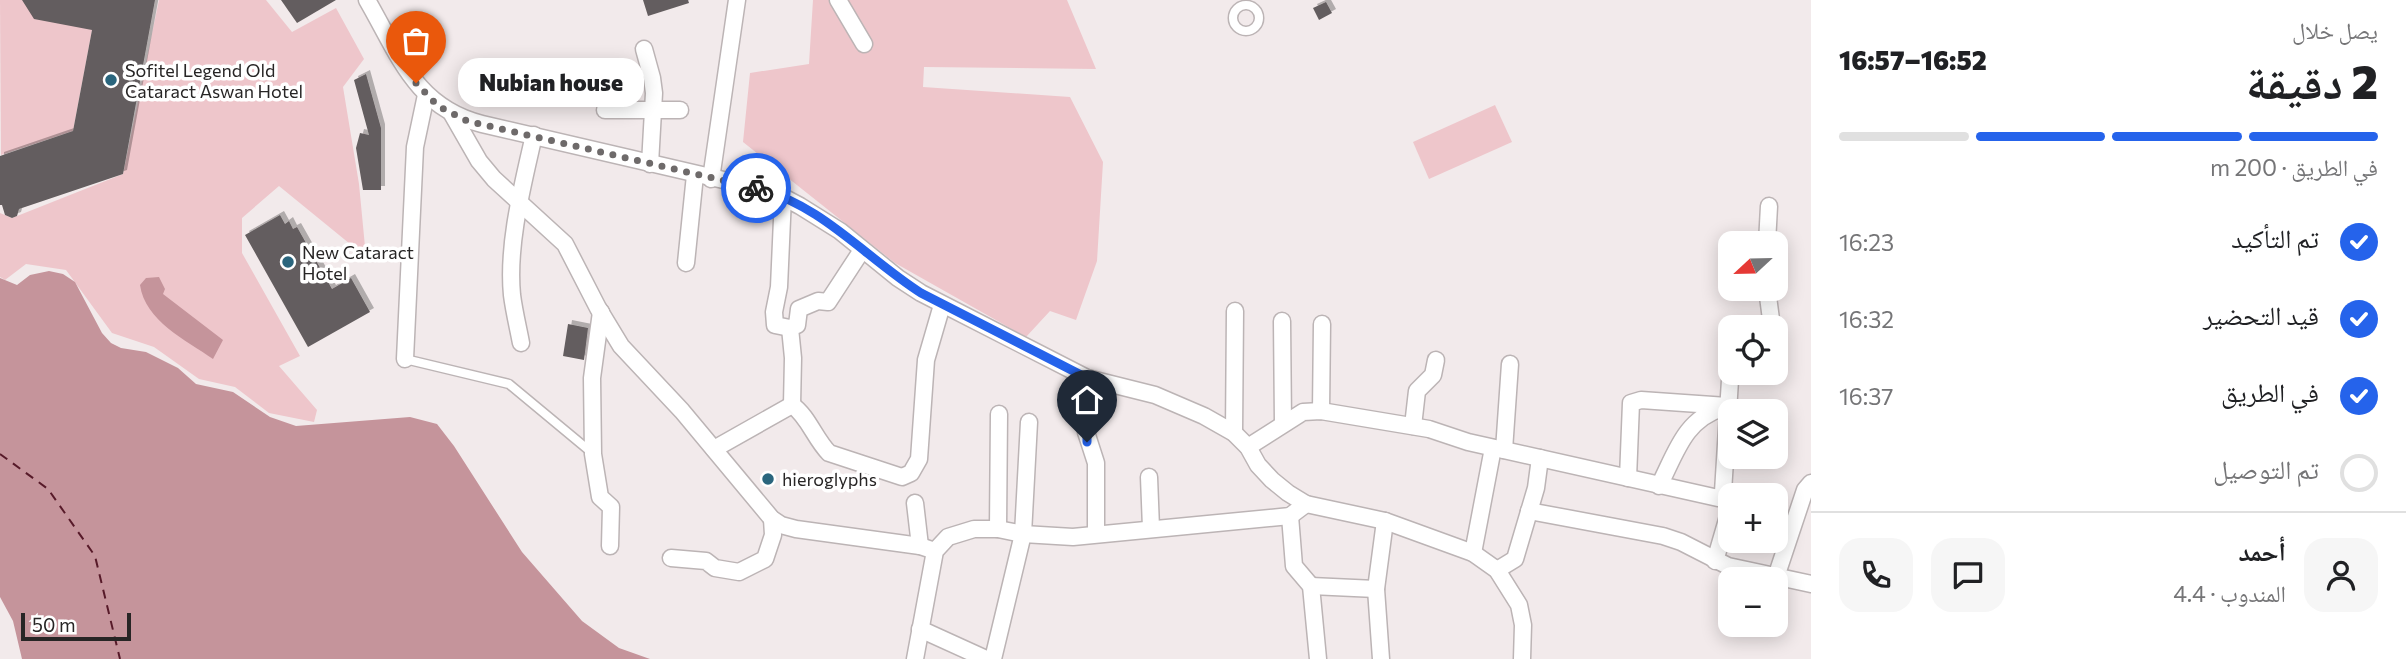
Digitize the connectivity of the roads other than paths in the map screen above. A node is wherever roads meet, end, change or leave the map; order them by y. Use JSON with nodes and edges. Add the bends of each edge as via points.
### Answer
{"nodes":[{"id":1,"x":367,"y":0,"type":"edge"},
{"id":2,"x":737,"y":0,"type":"edge"},
{"id":3,"x":838,"y":0,"type":"edge"},
{"id":4,"x":864,"y":44,"type":"dead end"},
{"id":5,"x":643,"y":49,"type":"dead end"},
{"id":6,"x":426,"y":95,"type":"junction"},
{"id":7,"x":605,"y":110,"type":"dead end"},
{"id":8,"x":680,"y":110,"type":"dead end"},
{"id":9,"x":653,"y":111,"type":"junction"},
{"id":10,"x":452,"y":114,"type":"junction"},
{"id":11,"x":534,"y":135,"type":"junction"},
{"id":12,"x":650,"y":164,"type":"junction"},
{"id":13,"x":703,"y":177,"type":"junction"},
{"id":14,"x":783,"y":197,"type":"junction"},
{"id":15,"x":520,"y":205,"type":"junction"},
{"id":16,"x":1769,"y":206,"type":"dead end"},
{"id":17,"x":1768,"y":231,"type":"edge"},
{"id":18,"x":862,"y":250,"type":"junction"},
{"id":19,"x":685,"y":263,"type":"dead end"},
{"id":20,"x":943,"y":305,"type":"junction"},
{"id":21,"x":1235,"y":311,"type":"dead end"},
{"id":22,"x":601,"y":312,"type":"junction"},
{"id":23,"x":1282,"y":321,"type":"dead end"},
{"id":24,"x":1322,"y":324,"type":"dead end"},
{"id":25,"x":790,"y":328,"type":"junction"},
{"id":26,"x":521,"y":343,"type":"dead end"},
{"id":27,"x":405,"y":359,"type":"joint"},
{"id":28,"x":1436,"y":360,"type":"dead end"},
{"id":29,"x":1510,"y":364,"type":"dead end"},
{"id":30,"x":1087,"y":378,"type":"junction"},
{"id":31,"x":792,"y":405,"type":"junction"},
{"id":32,"x":1718,"y":405,"type":"edge"},
{"id":33,"x":1718,"y":409,"type":"edge"},
{"id":34,"x":1321,"y":411,"type":"junction"},
{"id":35,"x":999,"y":414,"type":"dead end"},
{"id":36,"x":1029,"y":422,"type":"dead end"},
{"id":37,"x":1283,"y":424,"type":"junction"},
{"id":38,"x":1413,"y":426,"type":"junction"},
{"id":39,"x":1234,"y":433,"type":"junction"},
{"id":40,"x":1248,"y":447,"type":"junction"},
{"id":41,"x":714,"y":449,"type":"junction"},
{"id":42,"x":1498,"y":449,"type":"junction"},
{"id":43,"x":593,"y":454,"type":"junction"},
{"id":44,"x":1540,"y":458,"type":"junction"},
{"id":45,"x":1149,"y":477,"type":"dead end"},
{"id":46,"x":1628,"y":478,"type":"junction"},
{"id":47,"x":1811,"y":483,"type":"edge"},
{"id":48,"x":1659,"y":486,"type":"junction"},
{"id":49,"x":1718,"y":499,"type":"edge"},
{"id":50,"x":915,"y":503,"type":"dead end"},
{"id":51,"x":1306,"y":504,"type":"junction"},
{"id":52,"x":1529,"y":511,"type":"junction"},
{"id":53,"x":1290,"y":516,"type":"junction"},
{"id":54,"x":772,"y":519,"type":"junction"},
{"id":55,"x":1385,"y":521,"type":"junction"},
{"id":56,"x":1151,"y":528,"type":"junction"},
{"id":57,"x":998,"y":529,"type":"junction"},
{"id":58,"x":1096,"y":533,"type":"junction"},
{"id":59,"x":1023,"y":534,"type":"junction"},
{"id":60,"x":610,"y":546,"type":"dead end"},
{"id":61,"x":1718,"y":547,"type":"edge"},
{"id":62,"x":927,"y":548,"type":"junction"},
{"id":63,"x":1473,"y":553,"type":"junction"},
{"id":64,"x":671,"y":558,"type":"dead end"},
{"id":65,"x":1715,"y":561,"type":"junction"},
{"id":66,"x":1738,"y":567,"type":"edge"},
{"id":67,"x":1779,"y":567,"type":"edge"},
{"id":68,"x":1497,"y":570,"type":"junction"},
{"id":69,"x":1788,"y":579,"type":"edge"},
{"id":70,"x":1811,"y":584,"type":"edge"},
{"id":71,"x":1311,"y":586,"type":"junction"},
{"id":72,"x":1376,"y":589,"type":"junction"},
{"id":73,"x":920,"y":629,"type":"junction"},
{"id":74,"x":915,"y":659,"type":"edge"},
{"id":75,"x":986,"y":659,"type":"edge"},
{"id":76,"x":993,"y":659,"type":"edge"},
{"id":77,"x":1318,"y":659,"type":"edge"},
{"id":78,"x":1381,"y":659,"type":"edge"},
{"id":79,"x":1522,"y":659,"type":"edge"}],
"edges":[{"from":1,"to":6,"type":"street"},
{"from":2,"to":13,"type":"street"},
{"from":3,"to":4,"type":"street"},
{"from":5,"to":9,"type":"street","via":[[652,78]]},
{"from":6,"to":10,"type":"street"},
{"from":6,"to":27,"type":"street","via":[[415,146]]},
{"from":7,"to":9,"type":"street"},
{"from":8,"to":9,"type":"street"},
{"from":9,"to":12,"type":"street"},
{"from":10,"to":11,"type":"street"},
{"from":10,"to":15,"type":"street","via":[[479,160]]},
{"from":11,"to":12,"type":"street"},
{"from":11,"to":15,"type":"street"},
{"from":12,"to":13,"type":"street"},
{"from":13,"to":14,"type":"street"},
{"from":13,"to":19,"type":"street"},
{"from":14,"to":18,"type":"street","via":[[821,218]]},
{"from":14,"to":25,"type":"street","via":[[774,312],[775,325]]},
{"from":15,"to":22,"type":"street","via":[[565,244]]},
{"from":15,"to":26,"type":"street","via":[[512,293]]},
{"from":16,"to":17,"type":"street"},
{"from":18,"to":20,"type":"street"},
{"from":18,"to":25,"type":"street","via":[[828,302],[799,309],[797,325]]},
{"from":20,"to":30,"type":"street"},
{"from":20,"to":31,"type":"street","via":[[926,360],[919,459],[911,473],[902,477],[829,453]]},
{"from":21,"to":39,"type":"street"},
{"from":22,"to":41,"type":"street","via":[[621,346]]},
{"from":22,"to":43,"type":"street","via":[[592,378]]},
{"from":23,"to":37,"type":"street"},
{"from":24,"to":34,"type":"street"},
{"from":25,"to":31,"type":"street"},
{"from":27,"to":43,"type":"lane","via":[[509,384]]},
{"from":28,"to":38,"type":"street","via":[[1433,375],[1417,391]]},
{"from":29,"to":42,"type":"street"},
{"from":30,"to":39,"type":"street","via":[[1180,404]]},
{"from":30,"to":58,"type":"street","via":[[1086,432],[1096,463]]},
{"from":31,"to":41,"type":"street"},
{"from":32,"to":46,"type":"street","via":[[1631,403]]},
{"from":33,"to":48,"type":"street","via":[[1689,428]]},
{"from":34,"to":37,"type":"street","via":[[1303,412]]},
{"from":34,"to":38,"type":"street"},
{"from":35,"to":57,"type":"street"},
{"from":36,"to":59,"type":"street"},
{"from":37,"to":40,"type":"street"},
{"from":38,"to":42,"type":"street"},
{"from":39,"to":40,"type":"street"},
{"from":40,"to":51,"type":"street","via":[[1272,480]]},
{"from":41,"to":54,"type":"street"},
{"from":42,"to":44,"type":"street"},
{"from":42,"to":63,"type":"street"},
{"from":43,"to":60,"type":"street","via":[[600,497],[611,507]]},
{"from":44,"to":46,"type":"street"},
{"from":44,"to":52,"type":"street"},
{"from":45,"to":56,"type":"street"},
{"from":46,"to":48,"type":"street"},
{"from":47,"to":67,"type":"street"},
{"from":48,"to":49,"type":"street"},
{"from":50,"to":62,"type":"street"},
{"from":51,"to":53,"type":"street"},
{"from":51,"to":55,"type":"street"},
{"from":52,"to":65,"type":"street","via":[[1663,536]]},
{"from":52,"to":68,"type":"street","via":[[1515,559]]},
{"from":53,"to":56,"type":"street"},
{"from":53,"to":71,"type":"street","via":[[1294,566]]},
{"from":54,"to":62,"type":"street","via":[[796,529]]},
{"from":54,"to":64,"type":"street","via":[[773,535],[765,559],[739,572],[715,568],[706,561]]},
{"from":55,"to":63,"type":"street"},
{"from":55,"to":72,"type":"street"},
{"from":56,"to":58,"type":"street"},
{"from":57,"to":59,"type":"street"},
{"from":57,"to":62,"type":"street","via":[[956,533]]},
{"from":58,"to":59,"type":"street","via":[[1073,537]]},
{"from":59,"to":76,"type":"street"},
{"from":61,"to":65,"type":"street"},
{"from":62,"to":73,"type":"street"},
{"from":63,"to":68,"type":"street"},
{"from":65,"to":66,"type":"street"},
{"from":68,"to":79,"type":"street","via":[[1519,605]]},
{"from":69,"to":70,"type":"street"},
{"from":71,"to":72,"type":"street"},
{"from":71,"to":77,"type":"street"},
{"from":72,"to":78,"type":"street"},
{"from":73,"to":74,"type":"street"},
{"from":73,"to":75,"type":"street"}]}
